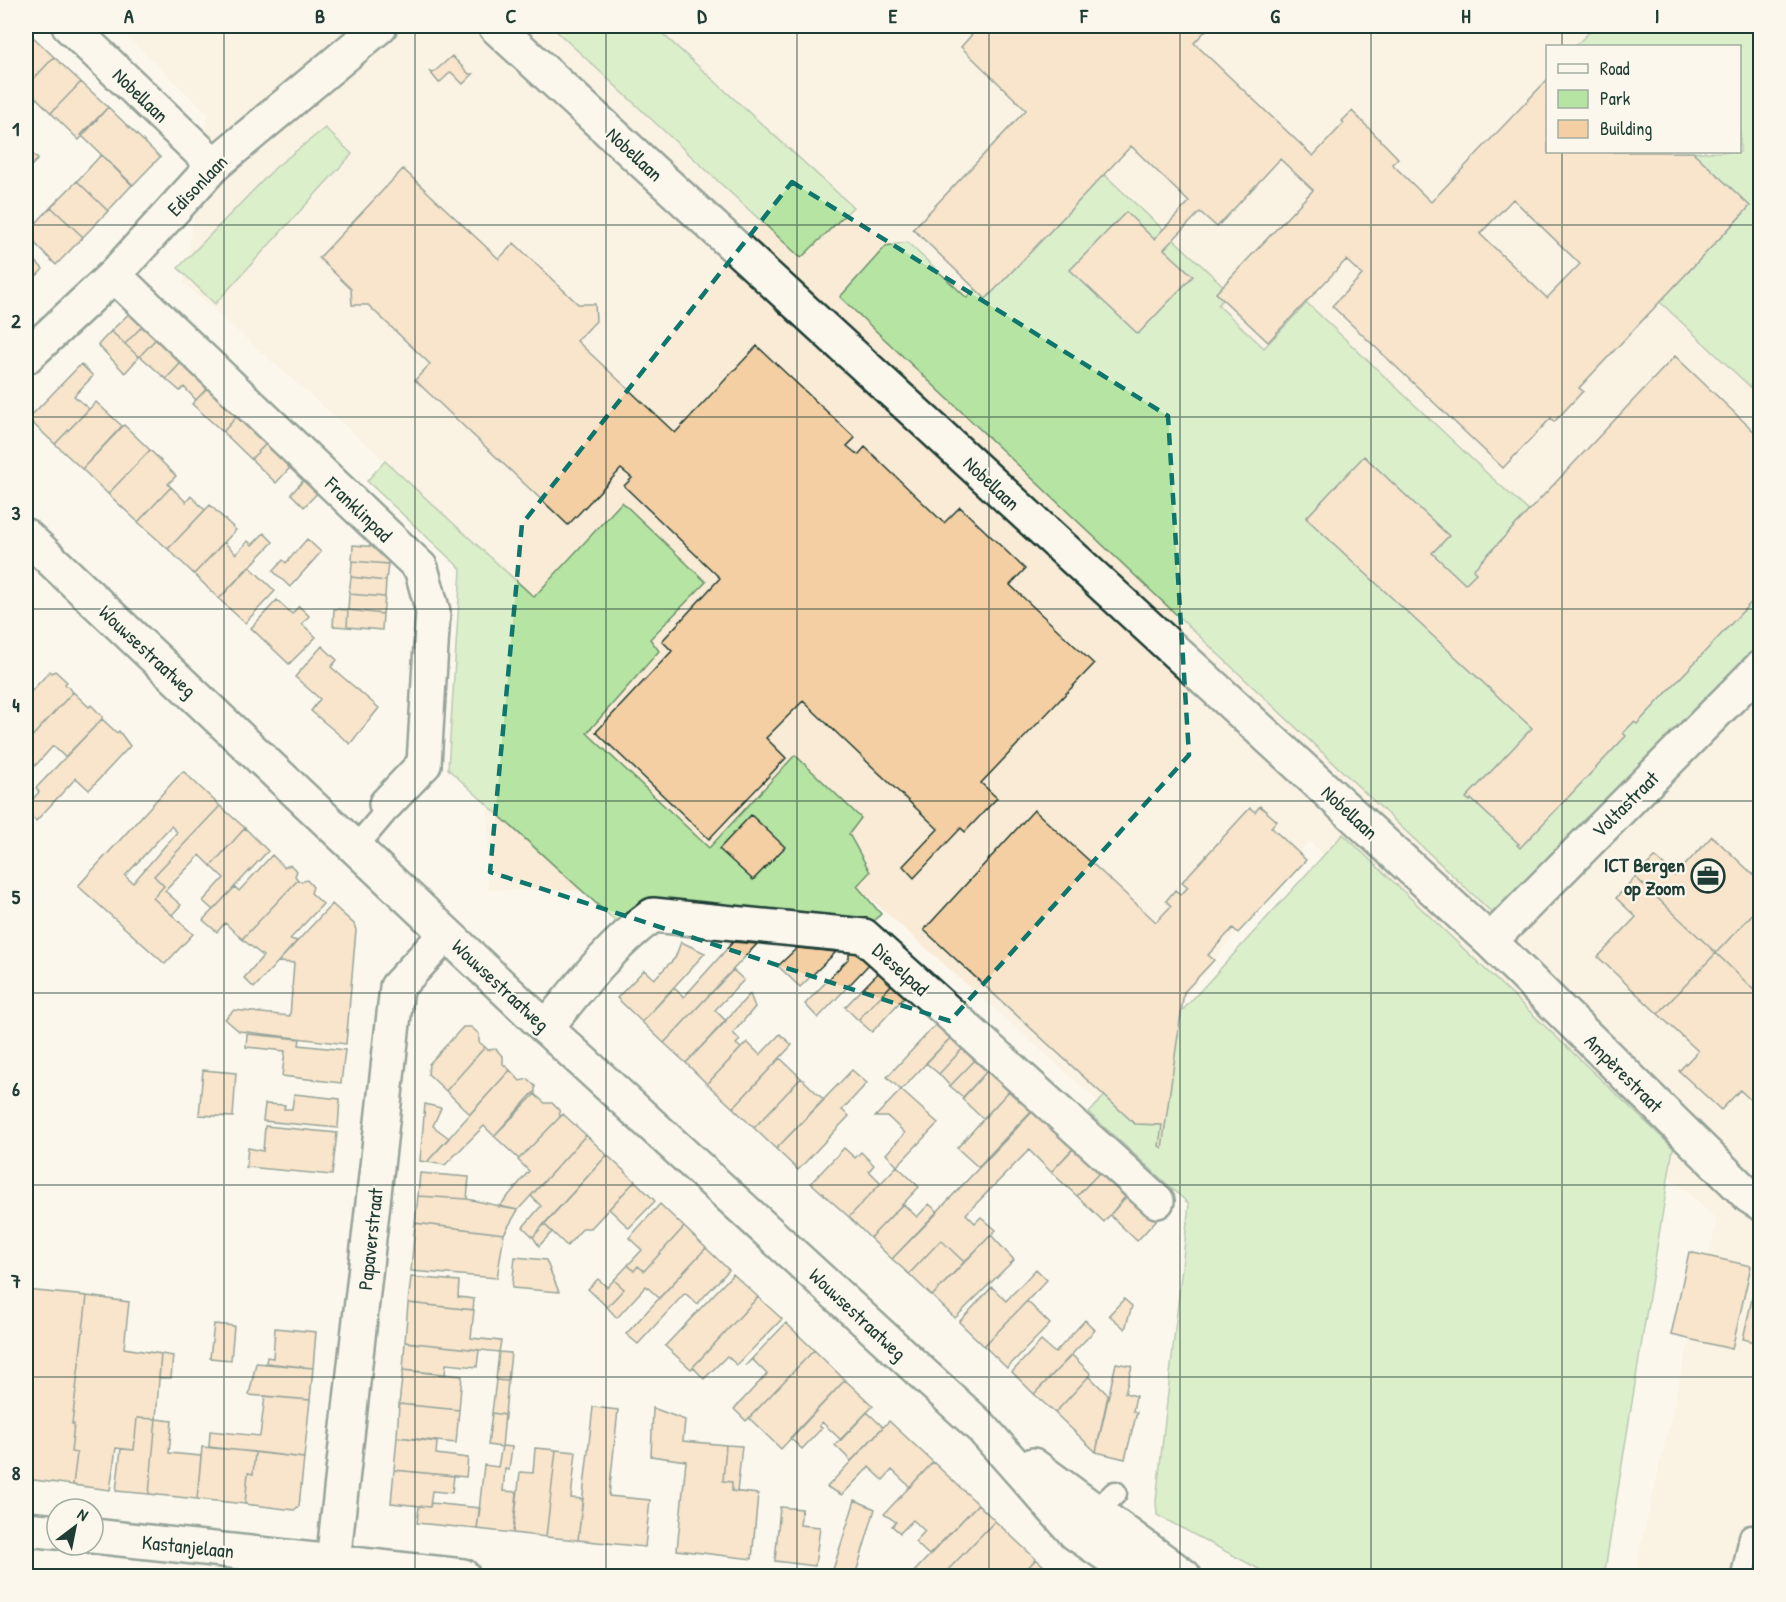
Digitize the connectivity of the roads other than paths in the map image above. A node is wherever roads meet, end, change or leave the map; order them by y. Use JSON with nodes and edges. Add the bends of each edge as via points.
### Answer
{"nodes":[{"id":1,"x":69,"y":26,"type":"edge"},
{"id":2,"x":381,"y":26,"type":"edge"},
{"id":3,"x":495,"y":26,"type":"edge"},
{"id":4,"x":214,"y":165,"type":"junction"},
{"id":5,"x":114,"y":275,"type":"junction"},
{"id":6,"x":26,"y":357,"type":"edge"},
{"id":7,"x":26,"y":536,"type":"edge"},
{"id":8,"x":1761,"y":668,"type":"edge"},
{"id":9,"x":388,"y":806,"type":"joint"},
{"id":10,"x":356,"y":847,"type":"junction"},
{"id":11,"x":446,"y":934,"type":"junction"},
{"id":12,"x":1490,"y":941,"type":"junction"},
{"id":13,"x":546,"y":1028,"type":"junction"},
{"id":14,"x":1157,"y":1201,"type":"dead end"},
{"id":15,"x":1761,"y":1203,"type":"edge"},
{"id":16,"x":1095,"y":1513,"type":"junction"},
{"id":17,"x":26,"y":1529,"type":"edge"},
{"id":18,"x":45,"y":1531,"type":"edge"},
{"id":19,"x":105,"y":1537,"type":"edge"},
{"id":20,"x":1761,"y":1539,"type":"edge"},
{"id":21,"x":333,"y":1562,"type":"junction"},
{"id":22,"x":463,"y":1576,"type":"edge"},
{"id":23,"x":1138,"y":1576,"type":"edge"},
{"id":24,"x":1184,"y":1576,"type":"edge"},
{"id":25,"x":1743,"y":1576,"type":"edge"}],
"edges":[{"from":1,"to":4,"type":"street","name":"Nobellaan"},
{"from":2,"to":4,"type":"street","name":"Edisonlaan"},
{"from":3,"to":12,"type":"street","name":"Nobellaan"},
{"from":4,"to":5,"type":"street","name":"Edisonlaan"},
{"from":5,"to":6,"type":"street","name":"Edisonlaan"},
{"from":5,"to":9,"type":"street","name":"Franklinpad","via":[[421,568],[434,612],[424,764]]},
{"from":7,"to":10,"type":"street","name":"Wouwsestraatweg"},
{"from":8,"to":12,"type":"street","name":"Voltastraat"},
{"from":9,"to":10,"type":"lane"},
{"from":10,"to":11,"type":"street","name":"Wouwsestraatweg"},
{"from":11,"to":13,"type":"street","name":"Wouwsestraatweg"},
{"from":11,"to":21,"type":"street","name":"Papaverstraat","via":[[397,987]]},
{"from":12,"to":15,"type":"street","name":"Ampèrestraat","via":[[1749,1196]]},
{"from":13,"to":14,"type":"street","name":"Dieselpad","via":[[632,930],[653,915],[864,936]]},
{"from":13,"to":16,"type":"street","name":"Wouwsestraatweg","via":[[982,1428]]},
{"from":16,"to":23,"type":"street","name":"Wouwsestraatweg"},
{"from":16,"to":24,"type":"street","name":"Wouwsestraatweg"},
{"from":17,"to":18,"type":"street"},
{"from":19,"to":21,"type":"street","name":"Kastanjelaan"},
{"from":20,"to":25,"type":"lane","via":[[1751,1537]]},
{"from":21,"to":22,"type":"street","name":"Kastanjelaan"}]}
